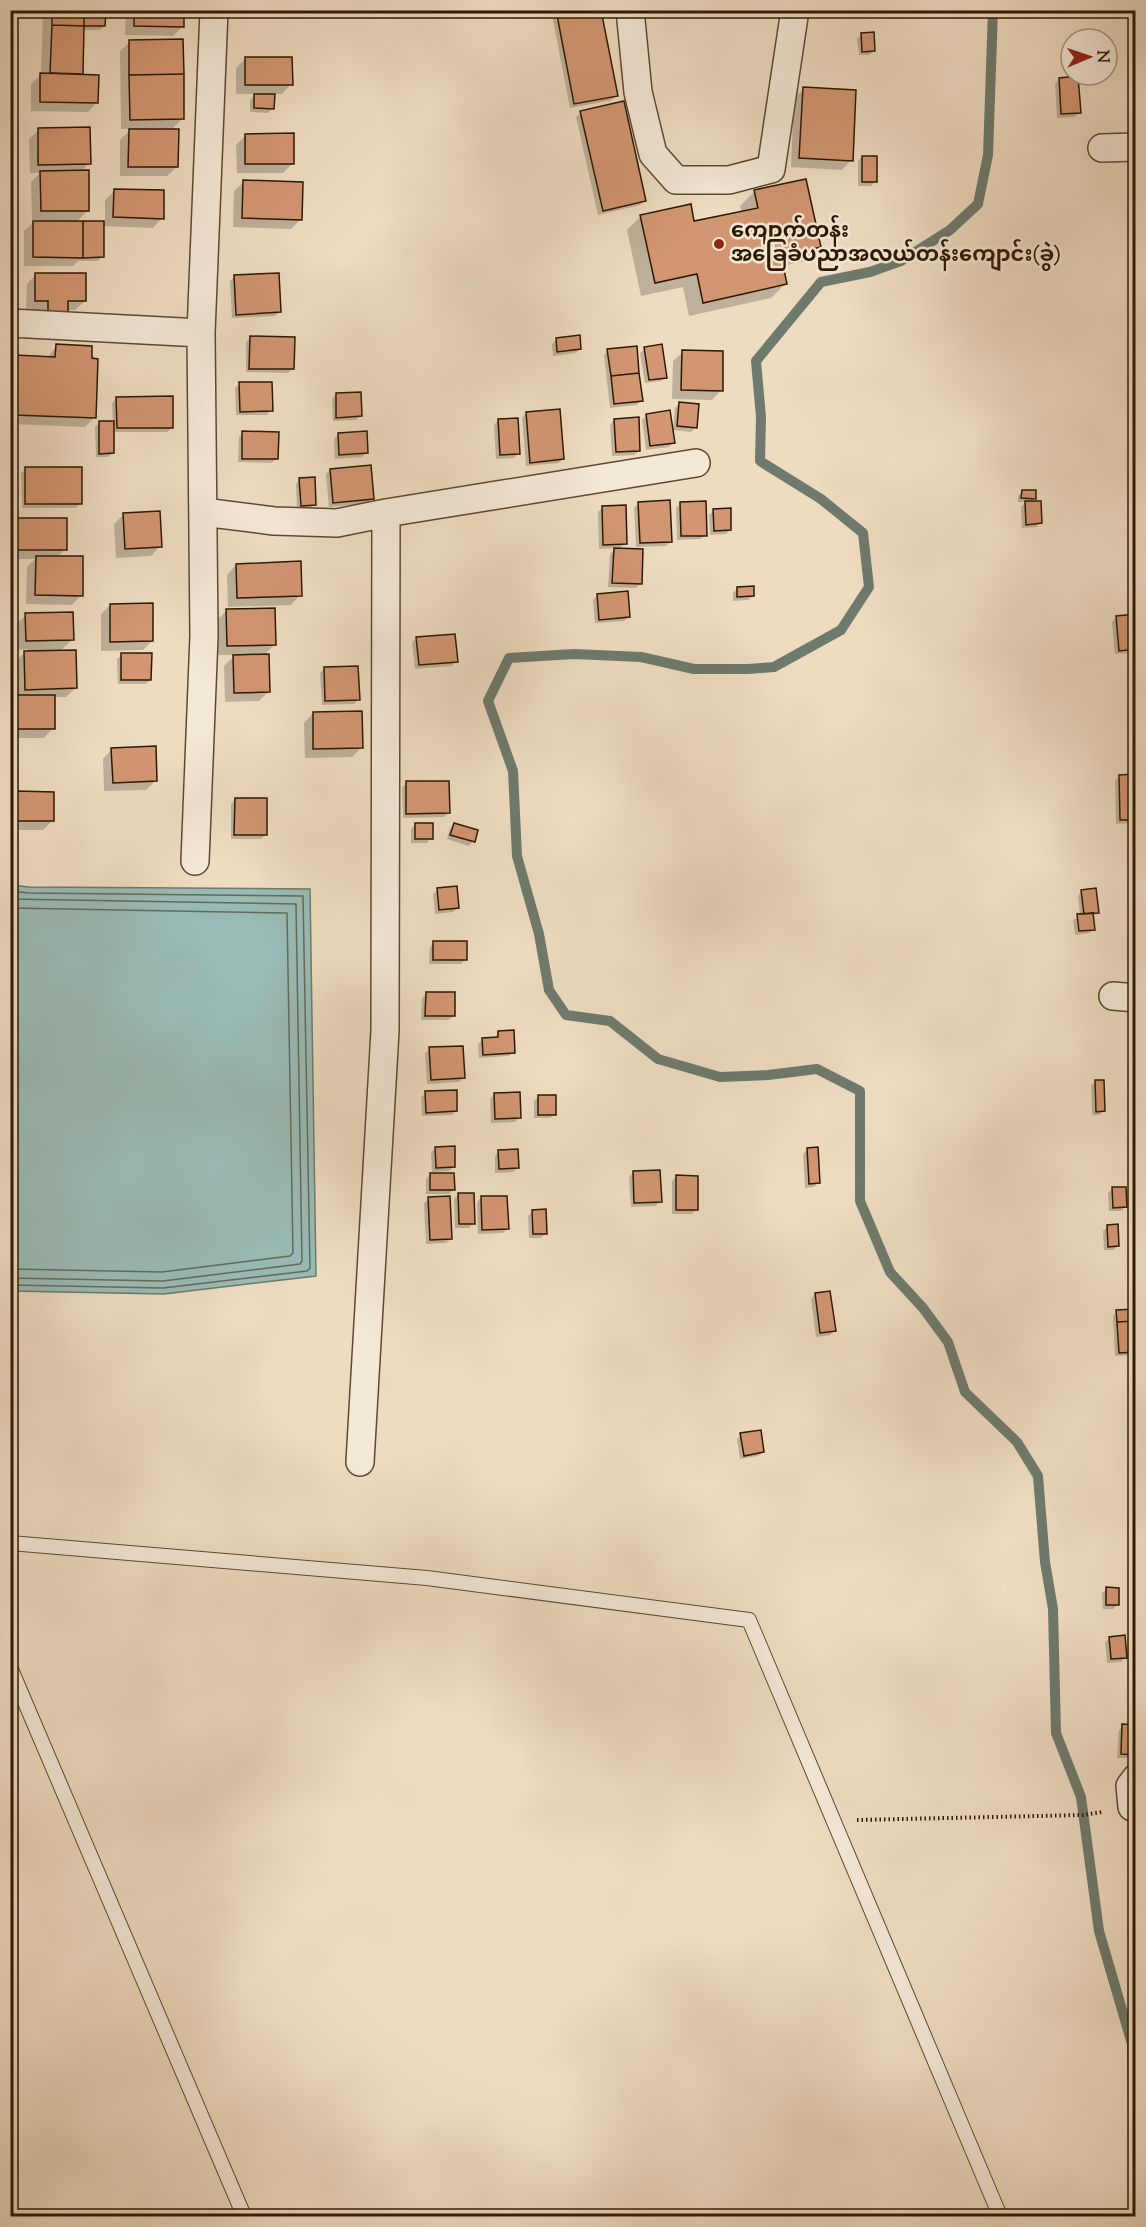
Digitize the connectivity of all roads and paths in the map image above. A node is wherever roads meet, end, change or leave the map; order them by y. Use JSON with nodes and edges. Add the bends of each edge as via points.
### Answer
{"nodes":[{"id":1,"x":214,"y":10,"type":"edge"},
{"id":2,"x":630,"y":10,"type":"edge"},
{"id":3,"x":795,"y":10,"type":"edge"},
{"id":4,"x":1136,"y":147,"type":"edge"},
{"id":5,"x":1102,"y":148,"type":"dead end"},
{"id":6,"x":10,"y":323,"type":"edge"},
{"id":7,"x":201,"y":333,"type":"junction"},
{"id":8,"x":696,"y":463,"type":"dead end"},
{"id":9,"x":203,"y":512,"type":"junction"},
{"id":10,"x":386,"y":513,"type":"junction"},
{"id":11,"x":195,"y":861,"type":"dead end"},
{"id":12,"x":360,"y":1462,"type":"dead end"},
{"id":13,"x":10,"y":1543,"type":"edge"},
{"id":14,"x":10,"y":1667,"type":"edge"},
{"id":15,"x":1136,"y":1778,"type":"edge"},
{"id":16,"x":1134,"y":1807,"type":"edge"},
{"id":17,"x":834,"y":1820,"type":"junction"},
{"id":18,"x":244,"y":2217,"type":"edge"},
{"id":19,"x":1000,"y":2217,"type":"edge"}],
"edges":[{"from":1,"to":7,"type":"street"},
{"from":2,"to":3,"type":"street","via":[[638,92],[653,154],[676,180],[729,180],[771,169]]},
{"from":4,"to":5,"type":"street"},
{"from":6,"to":7,"type":"street"},
{"from":7,"to":9,"type":"street"},
{"from":8,"to":10,"type":"street"},
{"from":9,"to":10,"type":"street","via":[[274,521],[337,523]]},
{"from":9,"to":11,"type":"street","via":[[204,636]]},
{"from":10,"to":12,"type":"street","via":[[385,1031]]},
{"from":13,"to":17,"type":"lane","via":[[427,1578],[749,1620]]},
{"from":14,"to":18,"type":"lane"},
{"from":15,"to":16,"type":"street","via":[[1130,1785]]},
{"from":16,"to":17,"type":"path","via":[[1083,1815]]},
{"from":17,"to":19,"type":"lane"}]}
